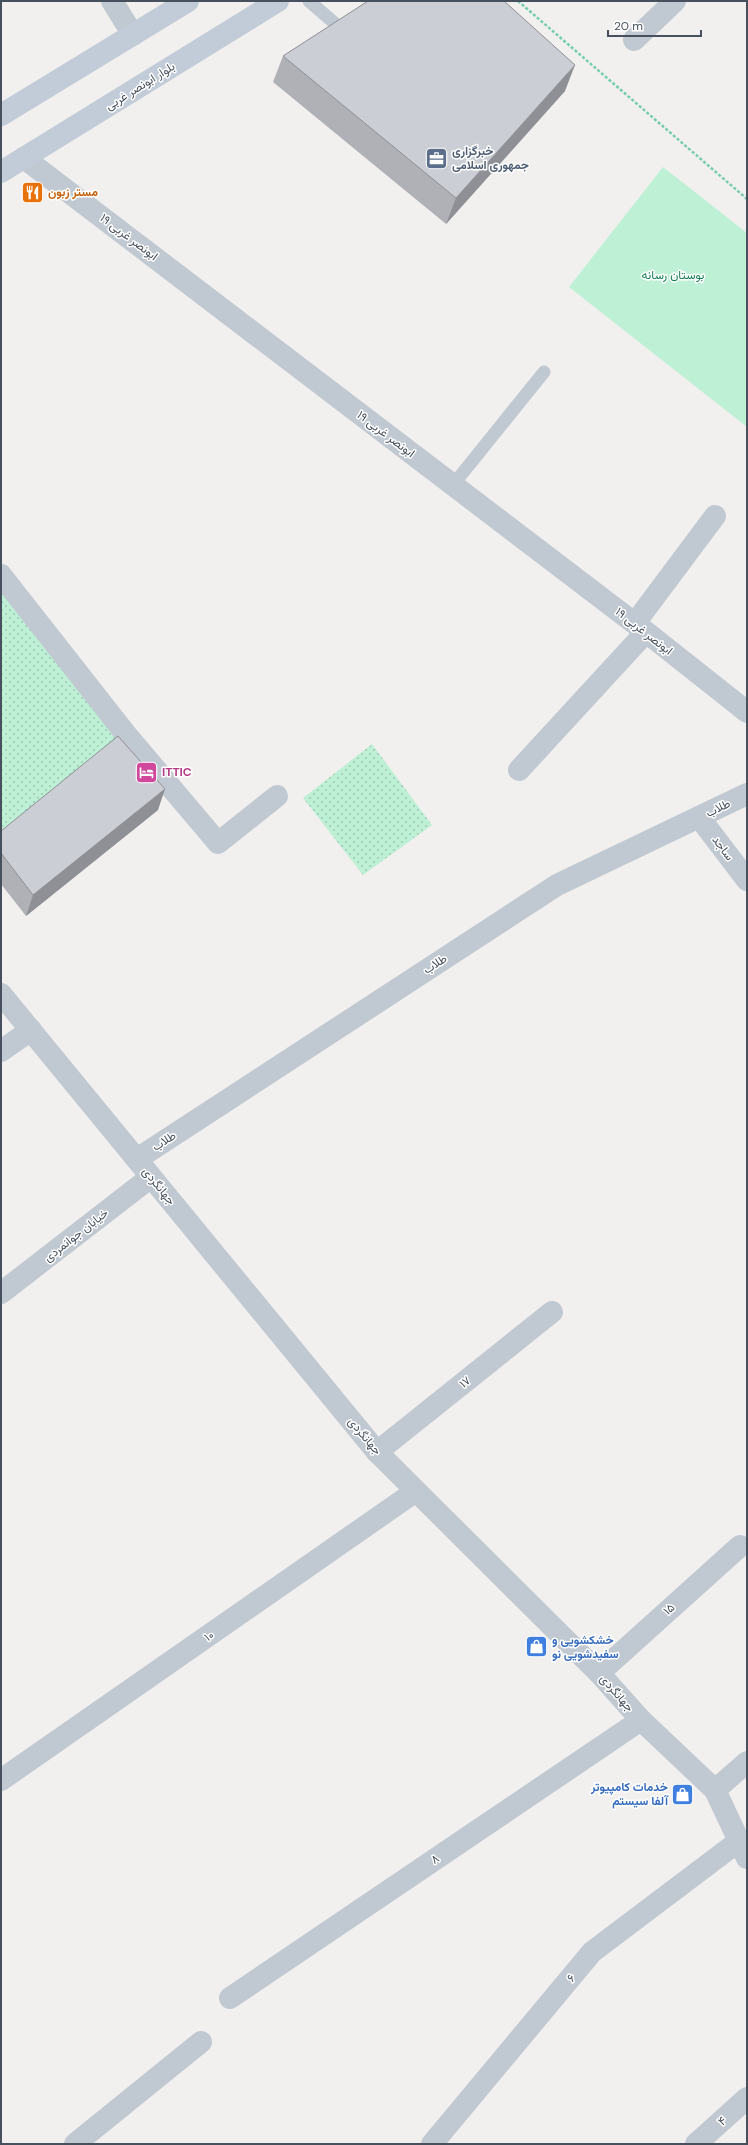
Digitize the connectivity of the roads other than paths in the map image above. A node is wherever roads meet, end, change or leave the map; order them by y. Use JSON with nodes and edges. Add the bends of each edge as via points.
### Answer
{"nodes":[{"id":1,"x":112,"y":1,"type":"edge"},
{"id":2,"x":188,"y":1,"type":"edge"},
{"id":3,"x":278,"y":1,"type":"edge"},
{"id":4,"x":309,"y":1,"type":"edge"},
{"id":5,"x":675,"y":1,"type":"edge"},
{"id":6,"x":133,"y":35,"type":"junction"},
{"id":7,"x":634,"y":40,"type":"dead end"},
{"id":8,"x":355,"y":47,"type":"edge"},
{"id":9,"x":1,"y":115,"type":"edge"},
{"id":10,"x":24,"y":158,"type":"junction"},
{"id":11,"x":1,"y":172,"type":"edge"},
{"id":12,"x":544,"y":372,"type":"dead end"},
{"id":13,"x":453,"y":485,"type":"junction"},
{"id":14,"x":715,"y":516,"type":"dead end"},
{"id":15,"x":1,"y":575,"type":"edge"},
{"id":16,"x":640,"y":628,"type":"junction"},
{"id":17,"x":747,"y":712,"type":"edge"},
{"id":18,"x":519,"y":770,"type":"dead end"},
{"id":19,"x":747,"y":794,"type":"edge"},
{"id":20,"x":277,"y":796,"type":"dead end"},
{"id":21,"x":699,"y":817,"type":"junction"},
{"id":22,"x":747,"y":880,"type":"edge"},
{"id":23,"x":1,"y":994,"type":"edge"},
{"id":24,"x":31,"y":1030,"type":"junction"},
{"id":25,"x":1,"y":1051,"type":"edge"},
{"id":26,"x":137,"y":1159,"type":"junction"},
{"id":27,"x":151,"y":1177,"type":"junction"},
{"id":28,"x":1,"y":1293,"type":"edge"},
{"id":29,"x":552,"y":1312,"type":"dead end"},
{"id":30,"x":377,"y":1452,"type":"junction"},
{"id":31,"x":416,"y":1491,"type":"junction"},
{"id":32,"x":740,"y":1546,"type":"dead end"},
{"id":33,"x":599,"y":1673,"type":"junction"},
{"id":34,"x":641,"y":1720,"type":"junction"},
{"id":35,"x":747,"y":1762,"type":"edge"},
{"id":36,"x":1,"y":1780,"type":"edge"},
{"id":37,"x":715,"y":1790,"type":"junction"},
{"id":38,"x":743,"y":1850,"type":"edge"},
{"id":39,"x":230,"y":1998,"type":"dead end"},
{"id":40,"x":201,"y":2042,"type":"dead end"},
{"id":41,"x":747,"y":2098,"type":"edge"},
{"id":42,"x":75,"y":2144,"type":"edge"},
{"id":43,"x":432,"y":2144,"type":"edge"},
{"id":44,"x":696,"y":2144,"type":"edge"}],
"edges":[{"from":1,"to":6,"type":"street"},
{"from":2,"to":6,"type":"main road"},
{"from":3,"to":10,"type":"main road","name":"بلوار ابونصر غربی"},
{"from":4,"to":8,"type":"lane","via":[[347,34]]},
{"from":5,"to":7,"type":"street"},
{"from":6,"to":9,"type":"main road"},
{"from":10,"to":11,"type":"main road","name":"بلوار ابونصر غربی"},
{"from":10,"to":13,"type":"street","name":"ابونصر غربی ۱۹"},
{"from":12,"to":13,"type":"lane"},
{"from":13,"to":16,"type":"street","name":"ابونصر غربی ۱۹"},
{"from":14,"to":16,"type":"street"},
{"from":15,"to":20,"type":"street","via":[[124,733],[218,843]]},
{"from":16,"to":17,"type":"street","name":"ابونصر غربی ۱۹"},
{"from":16,"to":18,"type":"street"},
{"from":19,"to":21,"type":"street","name":"طلاب"},
{"from":21,"to":22,"type":"street","name":"ساجد"},
{"from":21,"to":26,"type":"street","name":"طلاب","via":[[557,885]]},
{"from":23,"to":24,"type":"street","name":"جهانگردی"},
{"from":24,"to":25,"type":"street"},
{"from":24,"to":26,"type":"street","name":"جهانگردی"},
{"from":26,"to":27,"type":"street","name":"جهانگردی"},
{"from":27,"to":28,"type":"street","name":"خیابان جوانمردی"},
{"from":27,"to":30,"type":"street","name":"جهانگردی"},
{"from":29,"to":30,"type":"street","name":"۱۷"},
{"from":30,"to":31,"type":"street","name":"جهانگردی"},
{"from":31,"to":33,"type":"street","name":"جهانگردی"},
{"from":31,"to":36,"type":"street","name":"۱۰"},
{"from":32,"to":33,"type":"street","name":"۱۵"},
{"from":33,"to":34,"type":"street","name":"جهانگردی"},
{"from":34,"to":37,"type":"street","name":"جهانگردی"},
{"from":34,"to":39,"type":"street","name":"۸"},
{"from":35,"to":37,"type":"street"},
{"from":37,"to":38,"type":"street","name":"جهانگردی"},
{"from":38,"to":43,"type":"street","name":"۶","via":[[592,1952]]},
{"from":40,"to":42,"type":"street"},
{"from":41,"to":44,"type":"street","name":"۴"}]}
